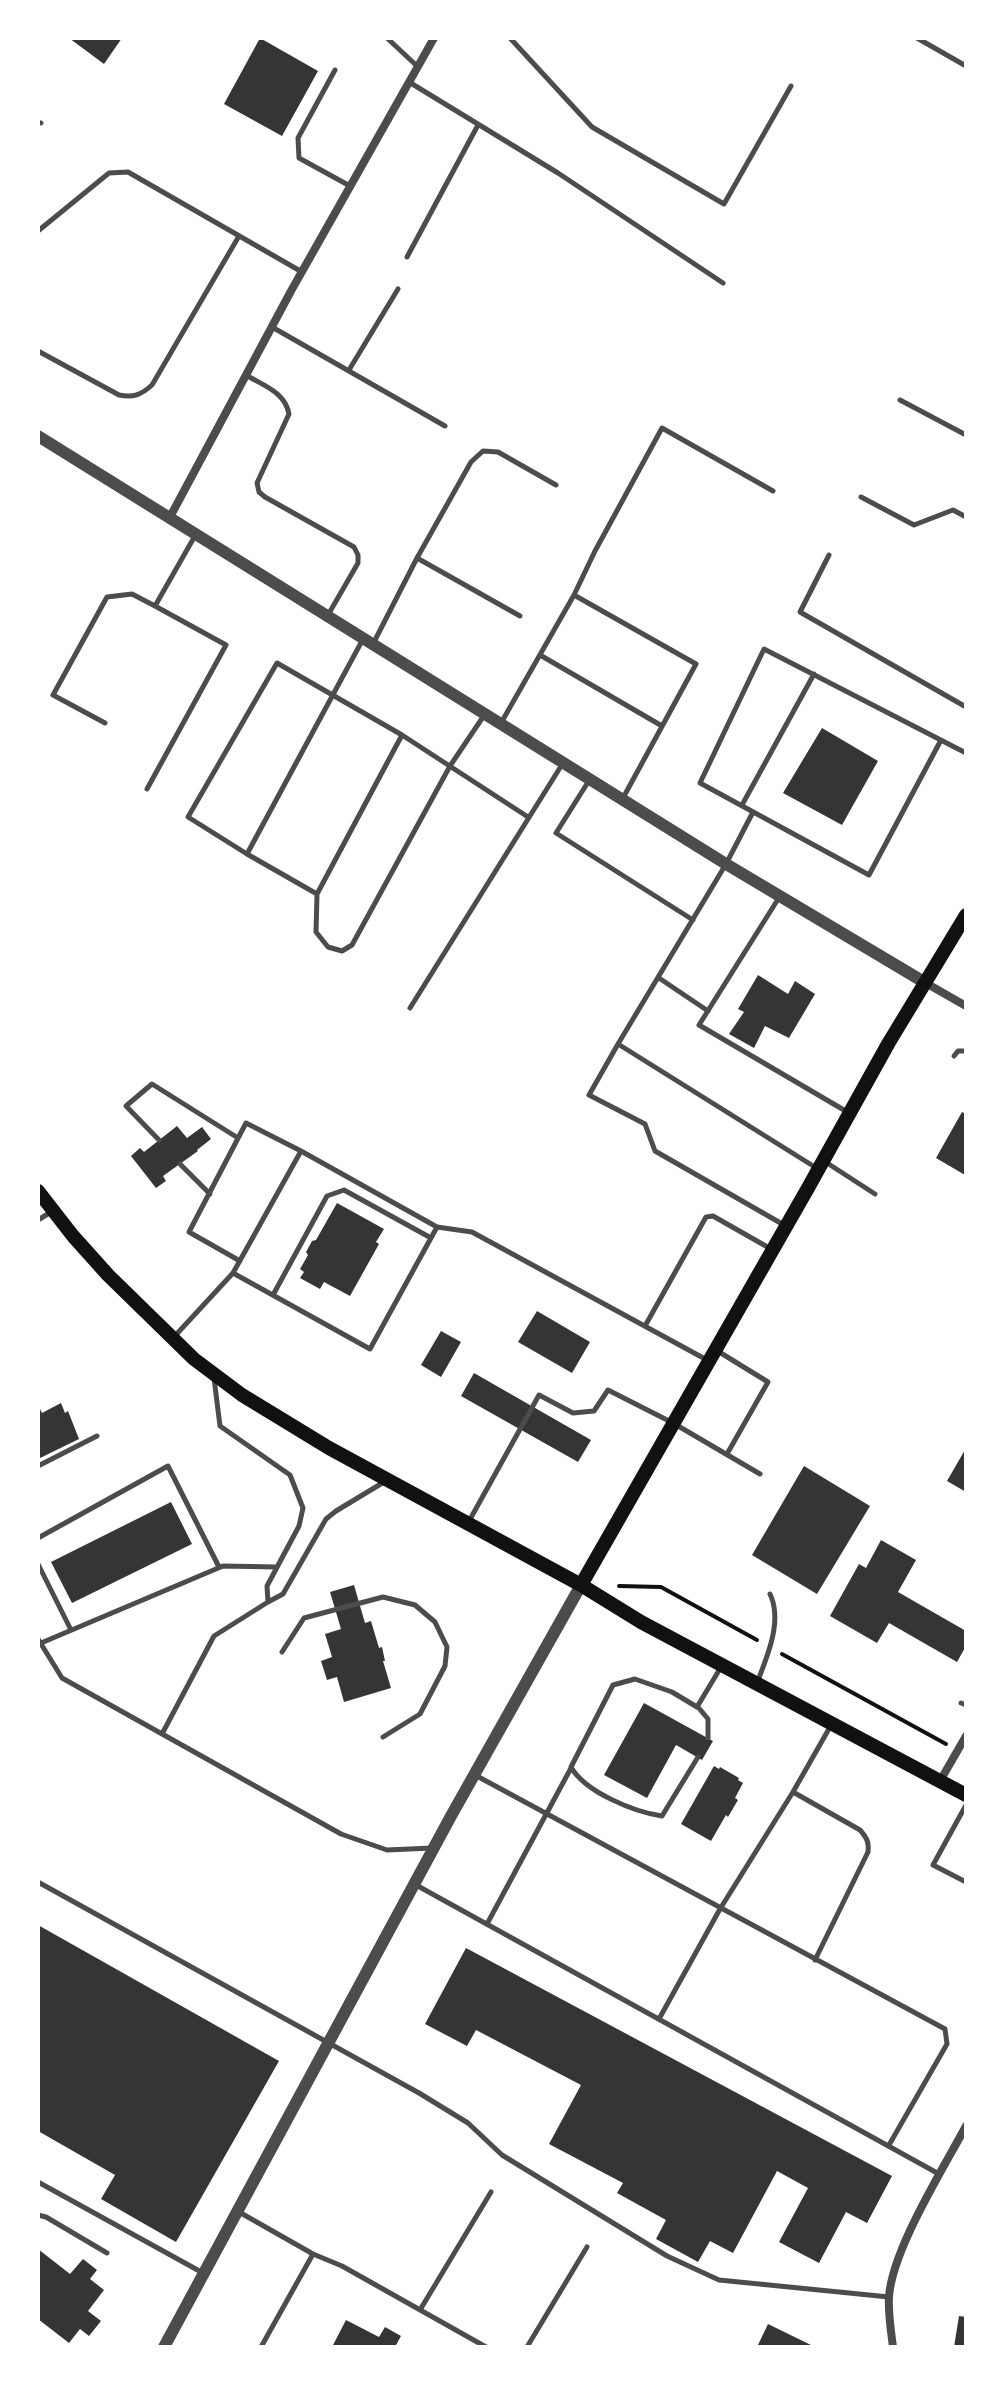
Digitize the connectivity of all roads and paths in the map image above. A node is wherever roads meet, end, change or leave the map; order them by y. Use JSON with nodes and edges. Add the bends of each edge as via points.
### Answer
{"nodes":[{"id":1,"x":387,"y":38,"type":"edge"},
{"id":2,"x":434,"y":38,"type":"edge"},
{"id":3,"x":510,"y":38,"type":"edge"},
{"id":4,"x":917,"y":38,"type":"edge"},
{"id":5,"x":966,"y":66,"type":"edge"},
{"id":6,"x":418,"y":67,"type":"junction"},
{"id":7,"x":335,"y":70,"type":"dead end"},
{"id":8,"x":409,"y":82,"type":"junction"},
{"id":9,"x":791,"y":86,"type":"dead end"},
{"id":10,"x":478,"y":125,"type":"junction"},
{"id":11,"x":350,"y":186,"type":"junction"},
{"id":12,"x":38,"y":231,"type":"edge"},
{"id":13,"x":239,"y":236,"type":"junction"},
{"id":14,"x":407,"y":257,"type":"dead end"},
{"id":15,"x":302,"y":272,"type":"junction"},
{"id":16,"x":723,"y":283,"type":"dead end"},
{"id":17,"x":398,"y":289,"type":"dead end"},
{"id":18,"x":271,"y":327,"type":"junction"},
{"id":19,"x":38,"y":351,"type":"edge"},
{"id":20,"x":349,"y":371,"type":"junction"},
{"id":21,"x":245,"y":375,"type":"junction"},
{"id":22,"x":900,"y":400,"type":"dead end"},
{"id":23,"x":445,"y":426,"type":"dead end"},
{"id":24,"x":966,"y":435,"type":"edge"},
{"id":25,"x":40,"y":441,"type":"edge"},
{"id":26,"x":556,"y":485,"type":"dead end"},
{"id":27,"x":773,"y":491,"type":"dead end"},
{"id":28,"x":861,"y":497,"type":"dead end"},
{"id":29,"x":170,"y":517,"type":"junction"},
{"id":30,"x":966,"y":517,"type":"edge"},
{"id":31,"x":196,"y":533,"type":"junction"},
{"id":32,"x":829,"y":555,"type":"dead end"},
{"id":33,"x":417,"y":558,"type":"junction"},
{"id":34,"x":574,"y":595,"type":"junction"},
{"id":35,"x":155,"y":606,"type":"junction"},
{"id":36,"x":328,"y":615,"type":"junction"},
{"id":37,"x":520,"y":616,"type":"dead end"},
{"id":38,"x":369,"y":640,"type":"junction"},
{"id":39,"x":540,"y":655,"type":"junction"},
{"id":40,"x":814,"y":674,"type":"junction"},
{"id":41,"x":334,"y":693,"type":"junction"},
{"id":42,"x":966,"y":707,"type":"edge"},
{"id":43,"x":485,"y":714,"type":"junction"},
{"id":44,"x":105,"y":723,"type":"dead end"},
{"id":45,"x":501,"y":723,"type":"junction"},
{"id":46,"x":662,"y":726,"type":"junction"},
{"id":47,"x":402,"y":735,"type":"junction"},
{"id":48,"x":941,"y":740,"type":"junction"},
{"id":49,"x":966,"y":753,"type":"edge"},
{"id":50,"x":563,"y":763,"type":"junction"},
{"id":51,"x":450,"y":766,"type":"junction"},
{"id":52,"x":590,"y":779,"type":"junction"},
{"id":53,"x":147,"y":789,"type":"dead end"},
{"id":54,"x":622,"y":799,"type":"junction"},
{"id":55,"x":742,"y":805,"type":"junction"},
{"id":56,"x":753,"y":812,"type":"junction"},
{"id":57,"x":528,"y":817,"type":"junction"},
{"id":58,"x":247,"y":854,"type":"junction"},
{"id":59,"x":726,"y":864,"type":"junction"},
{"id":60,"x":317,"y":894,"type":"junction"},
{"id":61,"x":780,"y":896,"type":"junction"},
{"id":62,"x":966,"y":915,"type":"edge"},
{"id":63,"x":693,"y":920,"type":"junction"},
{"id":64,"x":658,"y":978,"type":"junction"},
{"id":65,"x":924,"y":982,"type":"junction"},
{"id":66,"x":966,"y":1006,"type":"edge"},
{"id":67,"x":410,"y":1008,"type":"dead end"},
{"id":68,"x":708,"y":1011,"type":"junction"},
{"id":69,"x":618,"y":1044,"type":"junction"},
{"id":70,"x":966,"y":1051,"type":"edge"},
{"id":71,"x":954,"y":1056,"type":"dead end"},
{"id":72,"x":850,"y":1114,"type":"junction"},
{"id":73,"x":238,"y":1138,"type":"junction"},
{"id":74,"x":159,"y":1140,"type":"dead end"},
{"id":75,"x":301,"y":1151,"type":"junction"},
{"id":76,"x":180,"y":1164,"type":"dead end"},
{"id":77,"x":821,"y":1165,"type":"junction"},
{"id":78,"x":38,"y":1191,"type":"edge"},
{"id":79,"x":210,"y":1194,"type":"junction"},
{"id":80,"x":875,"y":1194,"type":"dead end"},
{"id":81,"x":53,"y":1211,"type":"junction"},
{"id":82,"x":38,"y":1220,"type":"edge"},
{"id":83,"x":787,"y":1226,"type":"junction"},
{"id":84,"x":437,"y":1227,"type":"junction"},
{"id":85,"x":431,"y":1238,"type":"junction"},
{"id":86,"x":773,"y":1250,"type":"junction"},
{"id":87,"x":240,"y":1261,"type":"junction"},
{"id":88,"x":233,"y":1273,"type":"junction"},
{"id":89,"x":273,"y":1295,"type":"junction"},
{"id":90,"x":645,"y":1326,"type":"junction"},
{"id":91,"x":172,"y":1339,"type":"junction"},
{"id":92,"x":712,"y":1355,"type":"junction"},
{"id":93,"x":214,"y":1374,"type":"junction"},
{"id":94,"x":673,"y":1423,"type":"junction"},
{"id":95,"x":97,"y":1436,"type":"dead end"},
{"id":96,"x":727,"y":1454,"type":"junction"},
{"id":97,"x":38,"y":1466,"type":"edge"},
{"id":98,"x":760,"y":1474,"type":"dead end"},
{"id":99,"x":387,"y":1480,"type":"junction"},
{"id":100,"x":467,"y":1524,"type":"junction"},
{"id":101,"x":38,"y":1538,"type":"edge"},
{"id":102,"x":38,"y":1564,"type":"edge"},
{"id":103,"x":219,"y":1567,"type":"junction"},
{"id":104,"x":277,"y":1567,"type":"junction"},
{"id":105,"x":581,"y":1585,"type":"junction"},
{"id":106,"x":770,"y":1594,"type":"dead end"},
{"id":107,"x":268,"y":1602,"type":"junction"},
{"id":108,"x":71,"y":1630,"type":"junction"},
{"id":109,"x":39,"y":1641,"type":"edge"},
{"id":110,"x":282,"y":1652,"type":"dead end"},
{"id":111,"x":721,"y":1666,"type":"junction"},
{"id":112,"x":757,"y":1684,"type":"junction"},
{"id":113,"x":697,"y":1707,"type":"junction"},
{"id":114,"x":833,"y":1723,"type":"junction"},
{"id":115,"x":162,"y":1734,"type":"junction"},
{"id":116,"x":966,"y":1736,"type":"edge"},
{"id":117,"x":383,"y":1737,"type":"dead end"},
{"id":118,"x":708,"y":1738,"type":"dead end"},
{"id":119,"x":698,"y":1757,"type":"dead end"},
{"id":120,"x":571,"y":1767,"type":"junction"},
{"id":121,"x":474,"y":1774,"type":"junction"},
{"id":122,"x":940,"y":1781,"type":"junction"},
{"id":123,"x":793,"y":1792,"type":"junction"},
{"id":124,"x":966,"y":1795,"type":"edge"},
{"id":125,"x":966,"y":1805,"type":"edge"},
{"id":126,"x":545,"y":1813,"type":"junction"},
{"id":127,"x":434,"y":1848,"type":"junction"},
{"id":128,"x":38,"y":1882,"type":"edge"},
{"id":129,"x":966,"y":1882,"type":"edge"},
{"id":130,"x":415,"y":1885,"type":"junction"},
{"id":131,"x":720,"y":1909,"type":"junction"},
{"id":132,"x":487,"y":1924,"type":"junction"},
{"id":133,"x":815,"y":1960,"type":"junction"},
{"id":134,"x":659,"y":2019,"type":"junction"},
{"id":135,"x":330,"y":2042,"type":"junction"},
{"id":136,"x":966,"y":2126,"type":"edge"},
{"id":137,"x":889,"y":2145,"type":"junction"},
{"id":138,"x":940,"y":2175,"type":"junction"},
{"id":139,"x":38,"y":2182,"type":"edge"},
{"id":140,"x":491,"y":2192,"type":"dead end"},
{"id":141,"x":238,"y":2212,"type":"junction"},
{"id":142,"x":38,"y":2215,"type":"edge"},
{"id":143,"x":587,"y":2247,"type":"dead end"},
{"id":144,"x":107,"y":2253,"type":"dead end"},
{"id":145,"x":313,"y":2254,"type":"junction"},
{"id":146,"x":204,"y":2274,"type":"junction"},
{"id":147,"x":889,"y":2297,"type":"junction"},
{"id":148,"x":420,"y":2310,"type":"junction"},
{"id":149,"x":164,"y":2347,"type":"edge"},
{"id":150,"x":261,"y":2347,"type":"edge"},
{"id":151,"x":486,"y":2347,"type":"edge"},
{"id":152,"x":527,"y":2347,"type":"edge"},
{"id":153,"x":893,"y":2347,"type":"edge"}],
"edges":[{"from":1,"to":6,"type":"lane"},
{"from":2,"to":6,"type":"street"},
{"from":3,"to":9,"type":"lane","via":[[592,127],[724,204]]},
{"from":4,"to":5,"type":"lane"},
{"from":6,"to":8,"type":"street"},
{"from":7,"to":11,"type":"lane","via":[[298,138],[299,158]]},
{"from":8,"to":10,"type":"lane"},
{"from":8,"to":11,"type":"street"},
{"from":10,"to":14,"type":"lane"},
{"from":10,"to":16,"type":"lane"},
{"from":11,"to":15,"type":"street"},
{"from":12,"to":13,"type":"lane","via":[[109,173],[128,172]]},
{"from":13,"to":15,"type":"lane"},
{"from":13,"to":19,"type":"lane","via":[[143,393],[119,395]]},
{"from":15,"to":18,"type":"street"},
{"from":17,"to":20,"type":"lane"},
{"from":18,"to":20,"type":"lane"},
{"from":18,"to":21,"type":"street"},
{"from":20,"to":23,"type":"lane"},
{"from":21,"to":29,"type":"street"},
{"from":21,"to":36,"type":"lane","via":[[283,397],[289,414],[257,483],[259,492],[354,547],[358,555]]},
{"from":22,"to":24,"type":"lane"},
{"from":25,"to":29,"type":"street"},
{"from":26,"to":33,"type":"lane","via":[[498,452],[483,451],[471,462]]},
{"from":27,"to":34,"type":"lane","via":[[662,428]]},
{"from":28,"to":30,"type":"lane","via":[[914,525],[953,510]]},
{"from":29,"to":31,"type":"street"},
{"from":31,"to":35,"type":"lane"},
{"from":31,"to":36,"type":"street"},
{"from":32,"to":42,"type":"lane","via":[[800,612]]},
{"from":33,"to":37,"type":"lane"},
{"from":33,"to":38,"type":"lane"},
{"from":34,"to":39,"type":"lane"},
{"from":34,"to":46,"type":"lane","via":[[696,664]]},
{"from":35,"to":44,"type":"lane","via":[[132,594],[107,597],[53,695]]},
{"from":35,"to":53,"type":"lane","via":[[226,645]]},
{"from":36,"to":38,"type":"street"},
{"from":38,"to":41,"type":"lane"},
{"from":38,"to":43,"type":"street"},
{"from":39,"to":45,"type":"lane"},
{"from":39,"to":46,"type":"lane"},
{"from":40,"to":48,"type":"lane"},
{"from":40,"to":55,"type":"lane"},
{"from":40,"to":55,"type":"lane","via":[[764,649],[700,783]]},
{"from":41,"to":47,"type":"lane"},
{"from":41,"to":58,"type":"lane"},
{"from":41,"to":58,"type":"lane","via":[[277,663],[188,817]]},
{"from":43,"to":45,"type":"street"},
{"from":43,"to":51,"type":"lane"},
{"from":45,"to":50,"type":"street"},
{"from":46,"to":54,"type":"lane"},
{"from":47,"to":51,"type":"lane"},
{"from":47,"to":60,"type":"lane"},
{"from":48,"to":49,"type":"lane"},
{"from":48,"to":56,"type":"lane","via":[[869,875]]},
{"from":50,"to":52,"type":"street"},
{"from":50,"to":57,"type":"lane"},
{"from":51,"to":57,"type":"lane"},
{"from":51,"to":60,"type":"lane","via":[[352,945],[342,951],[328,947],[316,932]]},
{"from":52,"to":54,"type":"street"},
{"from":52,"to":63,"type":"lane","via":[[556,833]]},
{"from":54,"to":59,"type":"street"},
{"from":55,"to":56,"type":"lane"},
{"from":56,"to":59,"type":"lane"},
{"from":57,"to":67,"type":"lane"},
{"from":58,"to":60,"type":"lane"},
{"from":59,"to":61,"type":"street"},
{"from":59,"to":63,"type":"lane"},
{"from":61,"to":65,"type":"street"},
{"from":61,"to":68,"type":"lane"},
{"from":62,"to":65,"type":"main road"},
{"from":63,"to":64,"type":"lane"},
{"from":64,"to":68,"type":"lane"},
{"from":64,"to":69,"type":"lane"},
{"from":65,"to":66,"type":"street"},
{"from":65,"to":72,"type":"main road"},
{"from":68,"to":72,"type":"lane","via":[[699,1025]]},
{"from":69,"to":77,"type":"lane"},
{"from":69,"to":83,"type":"lane","via":[[589,1095],[645,1124],[655,1151]]},
{"from":70,"to":71,"type":"lane"},
{"from":72,"to":77,"type":"main road"},
{"from":73,"to":74,"type":"lane","via":[[152,1084],[126,1106]]},
{"from":73,"to":75,"type":"lane","via":[[246,1123]]},
{"from":73,"to":79,"type":"lane"},
{"from":75,"to":84,"type":"lane"},
{"from":75,"to":87,"type":"lane"},
{"from":76,"to":79,"type":"lane"},
{"from":77,"to":80,"type":"lane"},
{"from":77,"to":83,"type":"main road"},
{"from":78,"to":81,"type":"main road"},
{"from":79,"to":87,"type":"lane","via":[[189,1232]]},
{"from":81,"to":82,"type":"lane"},
{"from":81,"to":91,"type":"main road"},
{"from":83,"to":86,"type":"main road"},
{"from":84,"to":85,"type":"lane"},
{"from":84,"to":90,"type":"lane","via":[[472,1232]]},
{"from":85,"to":89,"type":"lane","via":[[344,1190],[327,1196]]},
{"from":85,"to":89,"type":"lane","via":[[370,1349]]},
{"from":86,"to":90,"type":"lane","via":[[706,1217]]},
{"from":86,"to":92,"type":"main road"},
{"from":87,"to":88,"type":"lane"},
{"from":88,"to":89,"type":"lane"},
{"from":88,"to":91,"type":"lane"},
{"from":90,"to":92,"type":"lane"},
{"from":91,"to":93,"type":"main road"},
{"from":92,"to":94,"type":"main road"},
{"from":92,"to":96,"type":"lane","via":[[768,1382]]},
{"from":93,"to":99,"type":"main road"},
{"from":93,"to":104,"type":"lane","via":[[220,1426],[290,1475],[303,1508]]},
{"from":94,"to":96,"type":"lane"},
{"from":94,"to":100,"type":"lane","via":[[608,1390],[594,1411],[573,1413],[539,1395]]},
{"from":94,"to":105,"type":"main road"},
{"from":95,"to":97,"type":"lane"},
{"from":96,"to":98,"type":"lane"},
{"from":99,"to":100,"type":"main road"},
{"from":99,"to":107,"type":"lane","via":[[326,1519],[283,1594]]},
{"from":100,"to":105,"type":"main road"},
{"from":101,"to":103,"type":"lane","via":[[168,1466]]},
{"from":102,"to":108,"type":"lane"},
{"from":103,"to":104,"type":"lane"},
{"from":103,"to":108,"type":"lane"},
{"from":104,"to":107,"type":"lane","via":[[267,1586]]},
{"from":105,"to":111,"type":"main road"},
{"from":105,"to":121,"type":"street"},
{"from":106,"to":112,"type":"lane","via":[[774,1624]]},
{"from":107,"to":115,"type":"lane","via":[[214,1636]]},
{"from":108,"to":109,"type":"lane"},
{"from":109,"to":115,"type":"lane","via":[[62,1678]]},
{"from":110,"to":117,"type":"lane","via":[[304,1618],[383,1597],[415,1605],[435,1622],[447,1647],[445,1666],[420,1714]]},
{"from":111,"to":112,"type":"main road"},
{"from":111,"to":113,"type":"lane"},
{"from":112,"to":114,"type":"main road"},
{"from":113,"to":118,"type":"lane","via":[[708,1719]]},
{"from":113,"to":120,"type":"lane","via":[[635,1679],[613,1685]]},
{"from":114,"to":122,"type":"main road"},
{"from":114,"to":123,"type":"lane"},
{"from":115,"to":127,"type":"lane","via":[[341,1834],[387,1850]]},
{"from":116,"to":122,"type":"street"},
{"from":119,"to":120,"type":"lane","via":[[662,1816],[643,1814],[595,1791]]},
{"from":120,"to":126,"type":"lane"},
{"from":121,"to":126,"type":"lane"},
{"from":121,"to":127,"type":"street"},
{"from":122,"to":124,"type":"main road"},
{"from":123,"to":131,"type":"lane"},
{"from":123,"to":133,"type":"lane","via":[[860,1830],[869,1844]]},
{"from":125,"to":129,"type":"lane","via":[[933,1865]]},
{"from":126,"to":131,"type":"lane"},
{"from":126,"to":132,"type":"lane"},
{"from":127,"to":130,"type":"street"},
{"from":128,"to":135,"type":"lane"},
{"from":130,"to":132,"type":"lane"},
{"from":130,"to":135,"type":"street"},
{"from":131,"to":133,"type":"lane"},
{"from":131,"to":134,"type":"lane"},
{"from":132,"to":134,"type":"lane"},
{"from":133,"to":137,"type":"lane","via":[[945,2029],[947,2044]]},
{"from":134,"to":137,"type":"lane"},
{"from":135,"to":141,"type":"street"},
{"from":135,"to":147,"type":"lane","via":[[468,2123],[502,2155],[667,2256],[719,2280]]},
{"from":136,"to":138,"type":"street"},
{"from":137,"to":138,"type":"lane"},
{"from":138,"to":147,"type":"street","via":[[899,2258]]},
{"from":139,"to":146,"type":"lane"},
{"from":140,"to":148,"type":"lane"},
{"from":141,"to":145,"type":"lane"},
{"from":141,"to":146,"type":"street"},
{"from":142,"to":144,"type":"lane"},
{"from":143,"to":152,"type":"lane"},
{"from":145,"to":148,"type":"lane"},
{"from":145,"to":150,"type":"lane"},
{"from":146,"to":149,"type":"street"},
{"from":147,"to":153,"type":"street"},
{"from":148,"to":151,"type":"lane"}]}
